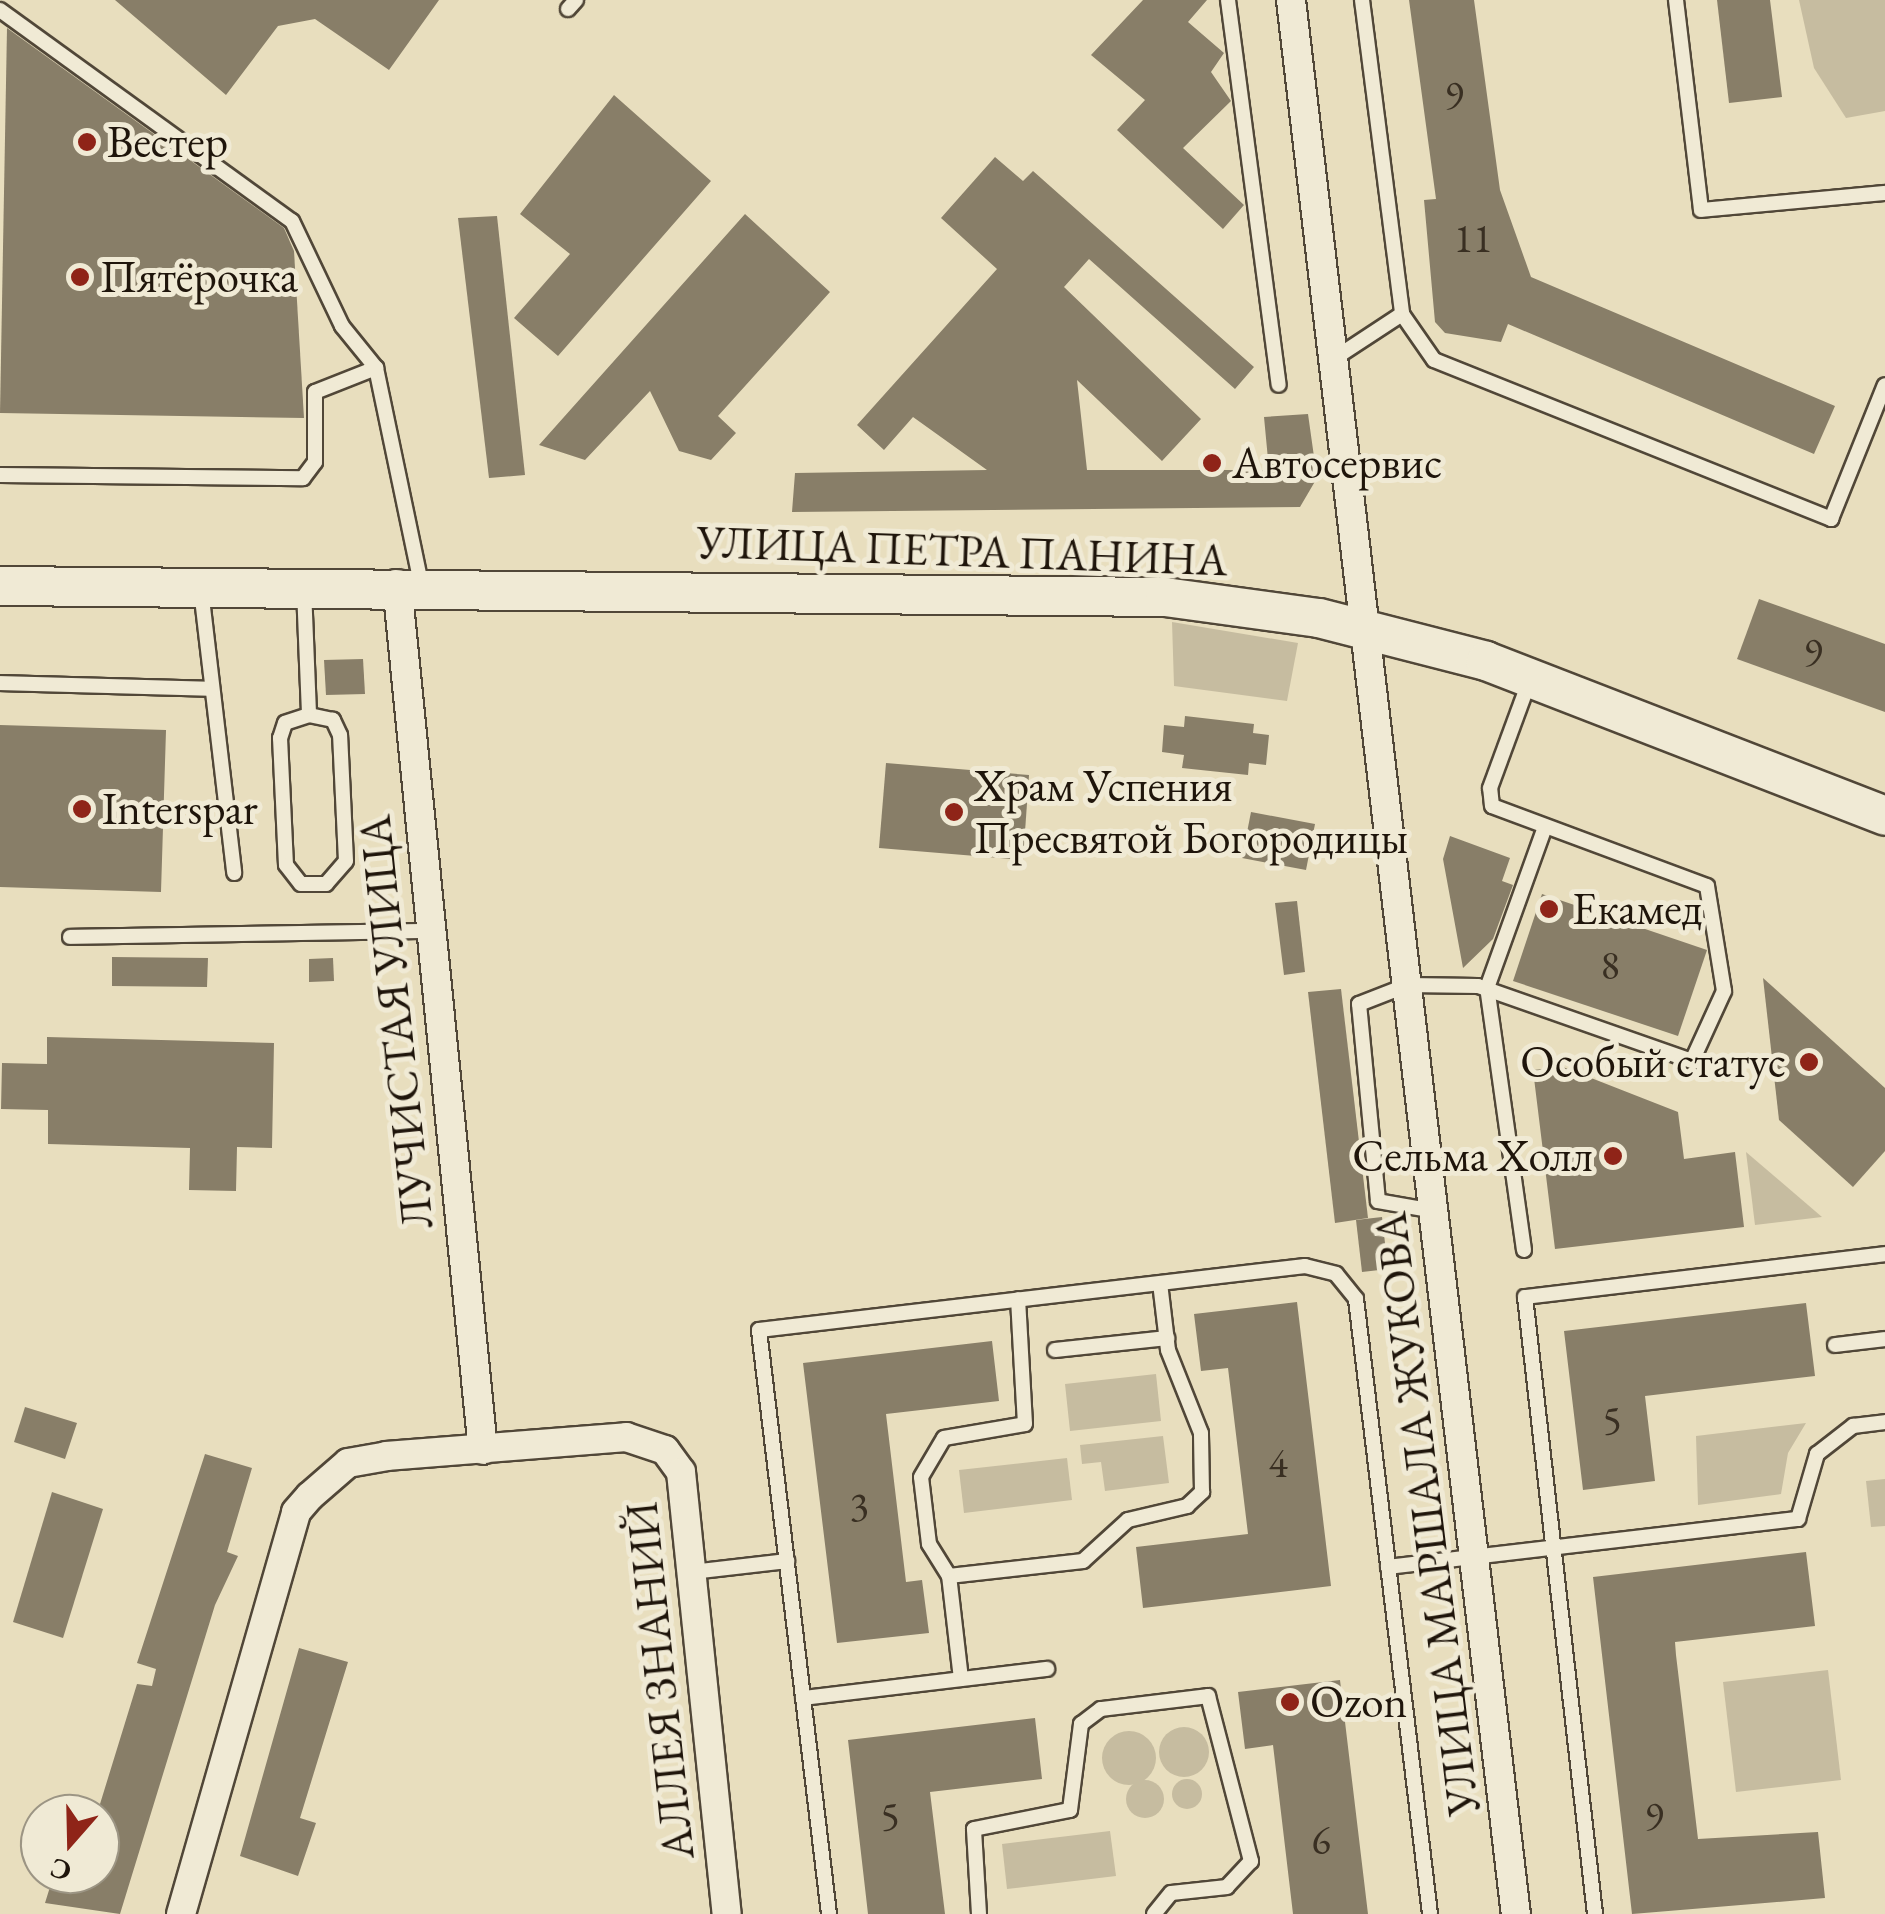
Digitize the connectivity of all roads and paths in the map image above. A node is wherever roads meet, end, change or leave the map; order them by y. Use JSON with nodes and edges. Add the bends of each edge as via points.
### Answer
{"nodes":[{"id":1,"x":1228,"y":0,"type":"edge"},
{"id":2,"x":1291,"y":0,"type":"edge"},
{"id":3,"x":1362,"y":0,"type":"edge"},
{"id":4,"x":1676,"y":0,"type":"edge"},
{"id":5,"x":0,"y":10,"type":"edge"},
{"id":6,"x":1885,"y":193,"type":"edge"},
{"id":7,"x":1402,"y":314,"type":"junction"},
{"id":8,"x":1332,"y":360,"type":"junction"},
{"id":9,"x":376,"y":368,"type":"junction"},
{"id":10,"x":1279,"y":384,"type":"dead end"},
{"id":11,"x":1885,"y":384,"type":"edge"},
{"id":12,"x":0,"y":475,"type":"edge"},
{"id":13,"x":409,"y":584,"type":"junction"},
{"id":14,"x":200,"y":585,"type":"junction"},
{"id":15,"x":0,"y":586,"type":"edge"},
{"id":16,"x":304,"y":588,"type":"junction"},
{"id":17,"x":1366,"y":628,"type":"junction"},
{"id":18,"x":1530,"y":678,"type":"junction"},
{"id":19,"x":0,"y":683,"type":"edge"},
{"id":20,"x":212,"y":689,"type":"junction"},
{"id":21,"x":309,"y":715,"type":"junction"},
{"id":22,"x":1885,"y":816,"type":"edge"},
{"id":23,"x":1545,"y":827,"type":"junction"},
{"id":24,"x":234,"y":872,"type":"dead end"},
{"id":25,"x":428,"y":932,"type":"junction"},
{"id":26,"x":70,"y":936,"type":"dead end"},
{"id":27,"x":1408,"y":985,"type":"junction"},
{"id":28,"x":1487,"y":988,"type":"junction"},
{"id":29,"x":1434,"y":1211,"type":"junction"},
{"id":30,"x":1524,"y":1250,"type":"dead end"},
{"id":31,"x":1885,"y":1254,"type":"edge"},
{"id":32,"x":1160,"y":1282,"type":"junction"},
{"id":33,"x":1018,"y":1299,"type":"junction"},
{"id":34,"x":1166,"y":1338,"type":"junction"},
{"id":35,"x":1885,"y":1339,"type":"edge"},
{"id":36,"x":1835,"y":1345,"type":"dead end"},
{"id":37,"x":1055,"y":1350,"type":"dead end"},
{"id":38,"x":1885,"y":1422,"type":"edge"},
{"id":39,"x":484,"y":1450,"type":"junction"},
{"id":40,"x":1554,"y":1547,"type":"junction"},
{"id":41,"x":1474,"y":1556,"type":"junction"},
{"id":42,"x":787,"y":1562,"type":"junction"},
{"id":43,"x":1388,"y":1567,"type":"junction"},
{"id":44,"x":692,"y":1572,"type":"junction"},
{"id":45,"x":949,"y":1576,"type":"junction"},
{"id":46,"x":1047,"y":1669,"type":"dead end"},
{"id":47,"x":961,"y":1679,"type":"junction"},
{"id":48,"x":803,"y":1698,"type":"junction"},
{"id":49,"x":181,"y":1914,"type":"edge"},
{"id":50,"x":727,"y":1914,"type":"edge"},
{"id":51,"x":829,"y":1914,"type":"edge"},
{"id":52,"x":978,"y":1914,"type":"edge"},
{"id":53,"x":1154,"y":1914,"type":"edge"},
{"id":54,"x":1430,"y":1914,"type":"edge"},
{"id":55,"x":1516,"y":1914,"type":"edge"},
{"id":56,"x":1595,"y":1914,"type":"edge"}],
"edges":[{"from":1,"to":10,"type":"lane"},
{"from":2,"to":8,"type":"street","name":"УЛИЦА МАРШАЛА ЖУКОВА"},
{"from":3,"to":7,"type":"lane"},
{"from":4,"to":6,"type":"lane","via":[[1701,210]]},
{"from":5,"to":9,"type":"lane","via":[[292,221],[342,326]]},
{"from":7,"to":8,"type":"lane"},
{"from":7,"to":11,"type":"lane","via":[[1434,360],[1831,519]]},
{"from":8,"to":17,"type":"street","name":"УЛИЦА МАРШАЛА ЖУКОВА"},
{"from":9,"to":12,"type":"lane","via":[[315,392],[315,462],[303,478]]},
{"from":9,"to":13,"type":"lane"},
{"from":13,"to":16,"type":"main road","name":"УЛИЦА ПЕТРА ПАНИНА"},
{"from":13,"to":17,"type":"main road","name":"УЛИЦА ПЕТРА ПАНИНА","via":[[1165,597]]},
{"from":13,"to":25,"type":"street","name":"ЛУЧИСТАЯ УЛИЦА"},
{"from":14,"to":15,"type":"main road","name":"УЛИЦА ПЕТРА ПАНИНА"},
{"from":14,"to":16,"type":"main road","name":"УЛИЦА ПЕТРА ПАНИНА"},
{"from":14,"to":20,"type":"lane"},
{"from":16,"to":21,"type":"lane"},
{"from":17,"to":18,"type":"main road","name":"УЛИЦА ПЕТРА ПАНИНА"},
{"from":17,"to":27,"type":"street","name":"УЛИЦА МАРШАЛА ЖУКОВА"},
{"from":18,"to":22,"type":"main road","name":"УЛИЦА ПЕТРА ПАНИНА"},
{"from":18,"to":23,"type":"lane","via":[[1489,797]]},
{"from":19,"to":20,"type":"lane"},
{"from":20,"to":24,"type":"lane"},
{"from":21,"to":21,"type":"lane","via":[[281,730],[286,865],[301,884],[326,884],[346,861],[340,735],[333,720]]},
{"from":23,"to":28,"type":"lane"},
{"from":23,"to":28,"type":"lane","via":[[1712,892],[1724,991],[1703,1052],[1682,1058]]},
{"from":25,"to":26,"type":"lane"},
{"from":25,"to":39,"type":"street","name":"ЛУЧИСТАЯ УЛИЦА"},
{"from":27,"to":28,"type":"lane"},
{"from":27,"to":29,"type":"street","name":"УЛИЦА МАРШАЛА ЖУКОВА"},
{"from":27,"to":29,"type":"lane","via":[[1359,1004],[1358,1036],[1378,1200]]},
{"from":28,"to":30,"type":"lane"},
{"from":29,"to":41,"type":"street","name":"УЛИЦА МАРШАЛА ЖУКОВА"},
{"from":31,"to":40,"type":"lane","via":[[1525,1296]]},
{"from":32,"to":33,"type":"lane"},
{"from":32,"to":34,"type":"lane"},
{"from":32,"to":43,"type":"lane","via":[[1306,1266],[1336,1274],[1356,1299]]},
{"from":33,"to":42,"type":"lane","via":[[759,1330]]},
{"from":33,"to":45,"type":"lane","via":[[1025,1424],[944,1438],[922,1477],[929,1544]]},
{"from":34,"to":37,"type":"lane"},
{"from":34,"to":45,"type":"lane","via":[[1200,1433],[1202,1492],[1187,1506],[1128,1520],[1083,1560]]},
{"from":35,"to":36,"type":"lane"},
{"from":38,"to":40,"type":"lane","via":[[1853,1426],[1817,1454],[1798,1518]]},
{"from":39,"to":44,"type":"street","name":"АЛЛЕЯ ЗНАНИЙ","via":[[626,1437],[664,1450],[681,1472]]},
{"from":39,"to":49,"type":"street","name":"АЛЛЕЯ ЗНАНИЙ","via":[[348,1463],[296,1512]]},
{"from":40,"to":41,"type":"lane"},
{"from":40,"to":56,"type":"lane"},
{"from":41,"to":43,"type":"lane"},
{"from":41,"to":55,"type":"street","name":"УЛИЦА МАРШАЛА ЖУКОВА"},
{"from":42,"to":44,"type":"lane"},
{"from":42,"to":48,"type":"lane"},
{"from":43,"to":54,"type":"lane"},
{"from":44,"to":50,"type":"street","name":"АЛЛЕЯ ЗНАНИЙ"},
{"from":45,"to":47,"type":"lane"},
{"from":46,"to":47,"type":"lane"},
{"from":47,"to":48,"type":"lane"},
{"from":48,"to":51,"type":"lane"},
{"from":52,"to":53,"type":"lane","via":[[974,1829],[1070,1810],[1081,1724],[1101,1709],[1208,1696],[1251,1861],[1227,1886],[1170,1893]]}]}
